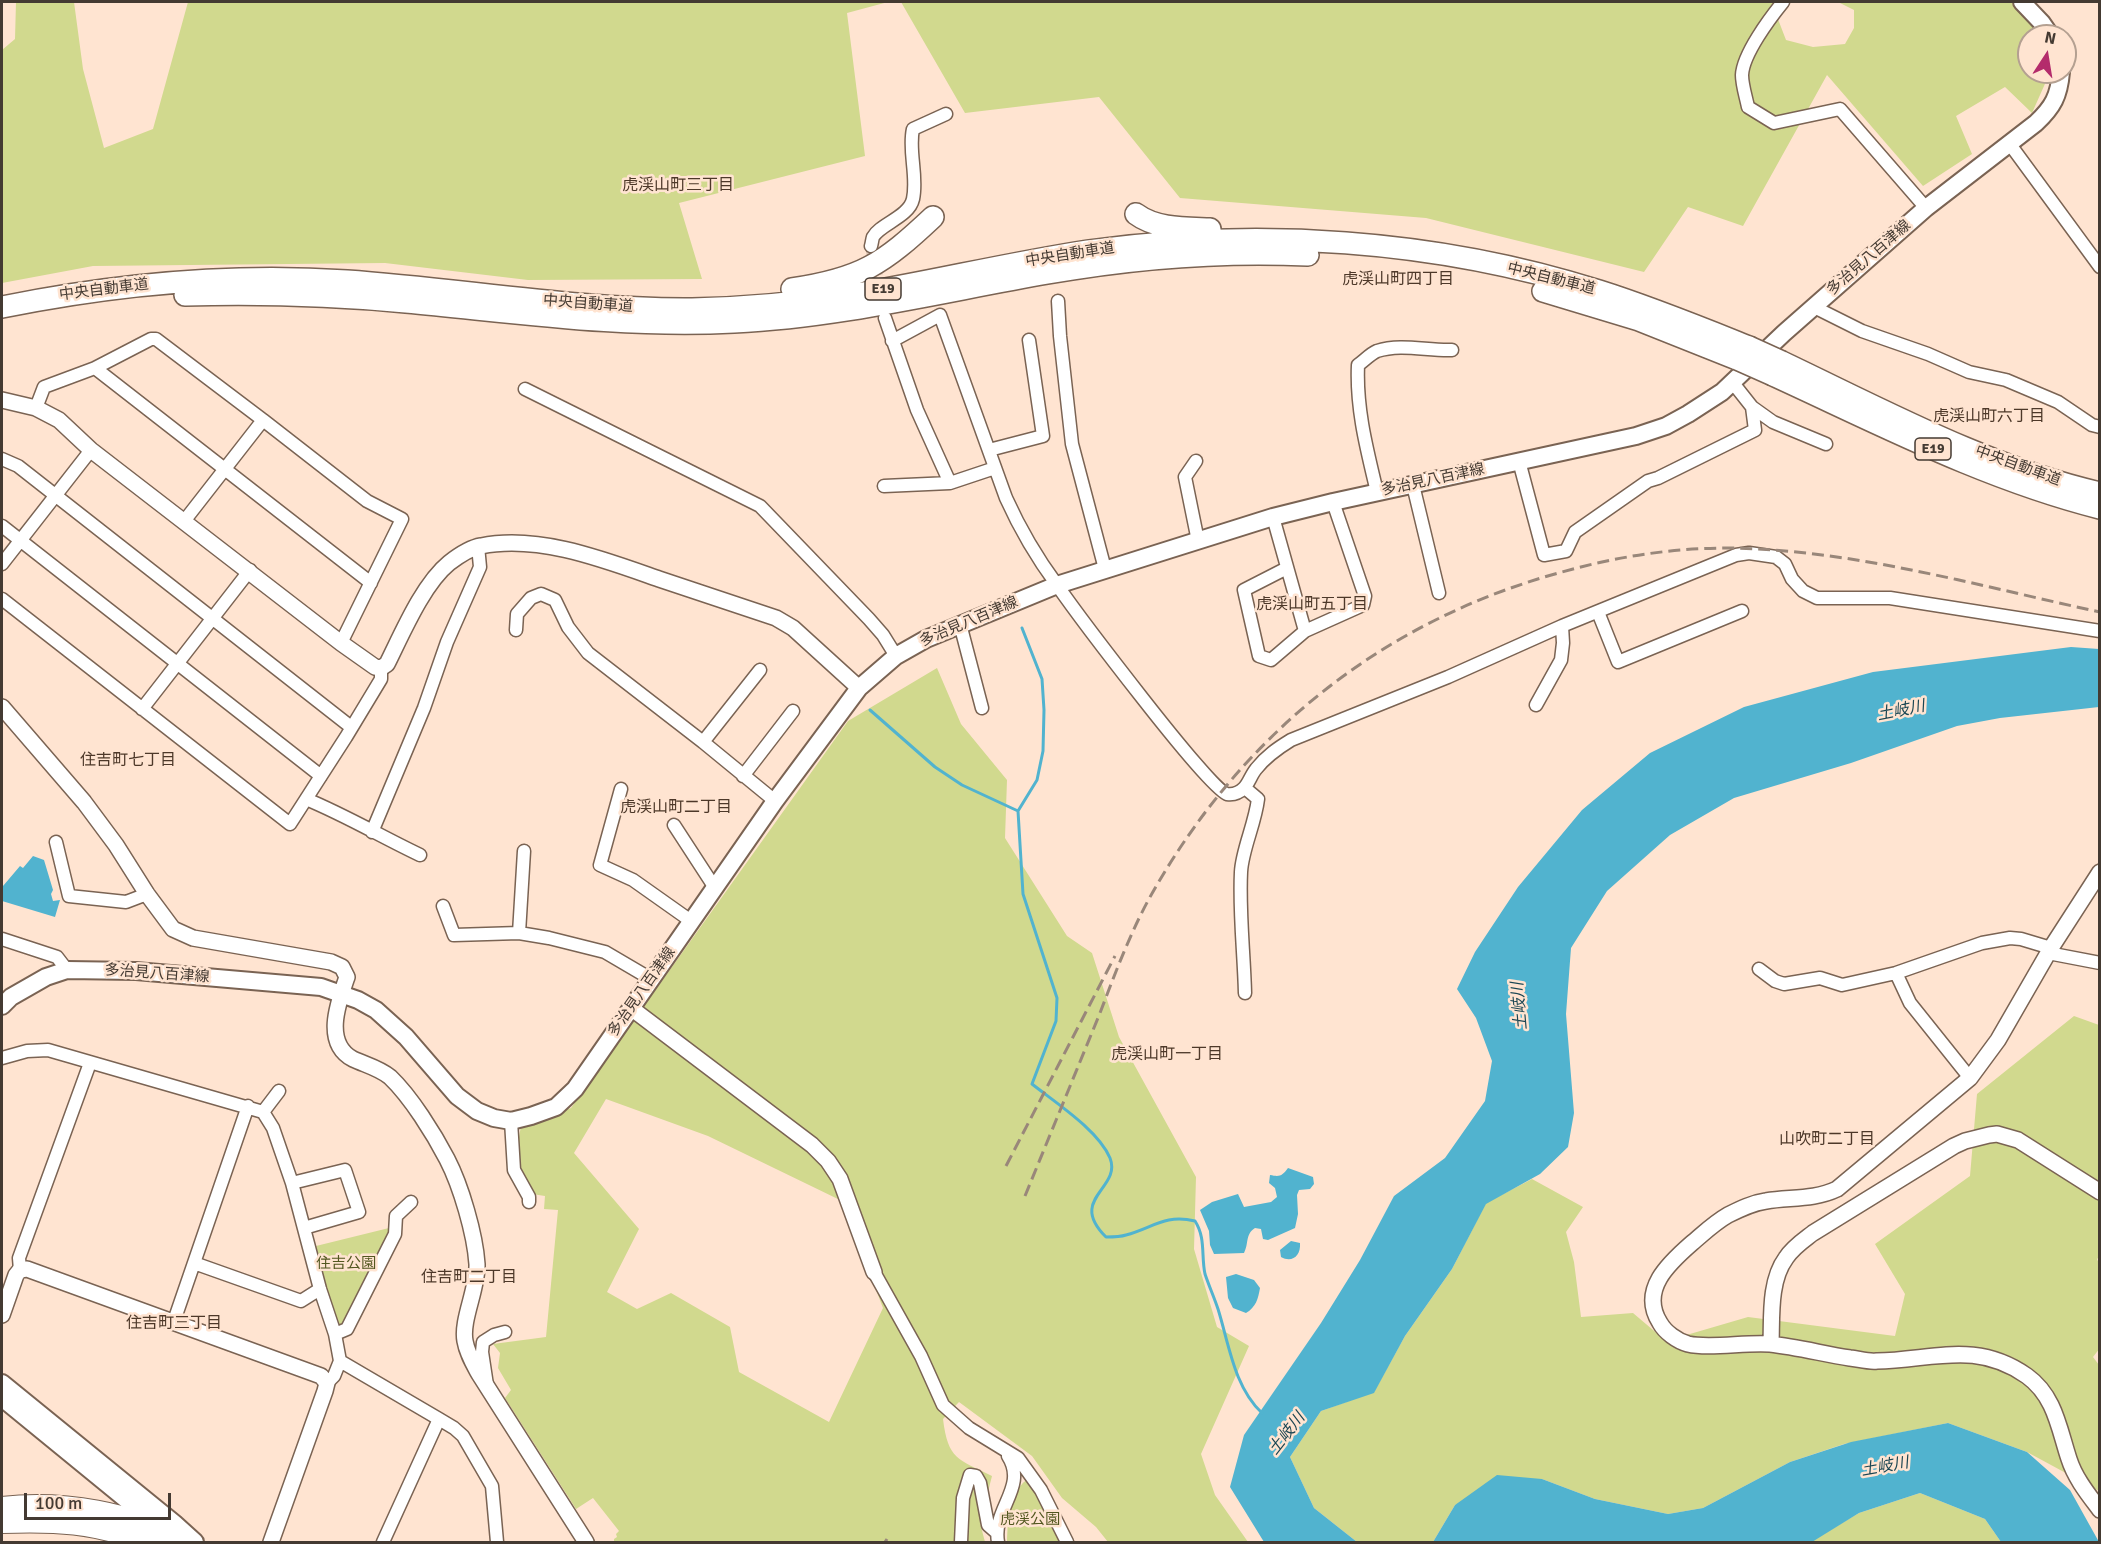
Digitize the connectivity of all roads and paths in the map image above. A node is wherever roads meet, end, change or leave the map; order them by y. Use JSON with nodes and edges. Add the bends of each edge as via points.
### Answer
{"nodes":[{"id":1,"x":1783,"y":2,"type":"edge"},
{"id":2,"x":2022,"y":2,"type":"edge"},
{"id":3,"x":2043,"y":24,"type":"edge"},
{"id":4,"x":2060,"y":84,"type":"edge"},
{"id":5,"x":946,"y":114,"type":"dead end"},
{"id":6,"x":2010,"y":143,"type":"junction"},
{"id":7,"x":1926,"y":208,"type":"junction"},
{"id":8,"x":1136,"y":214,"type":"dead end"},
{"id":9,"x":933,"y":217,"type":"dead end"},
{"id":10,"x":871,"y":246,"type":"dead end"},
{"id":11,"x":1380,"y":247,"type":"junction"},
{"id":12,"x":2100,"y":267,"type":"edge"},
{"id":13,"x":534,"y":299,"type":"junction"},
{"id":14,"x":1058,"y":301,"type":"dead end"},
{"id":15,"x":2,"y":307,"type":"edge"},
{"id":16,"x":1814,"y":307,"type":"junction"},
{"id":17,"x":885,"y":318,"type":"dead end"},
{"id":18,"x":2,"y":321,"type":"edge"},
{"id":19,"x":1029,"y":340,"type":"dead end"},
{"id":20,"x":892,"y":341,"type":"junction"},
{"id":21,"x":1452,"y":350,"type":"dead end"},
{"id":22,"x":1743,"y":353,"type":"junction"},
{"id":23,"x":95,"y":368,"type":"junction"},
{"id":24,"x":1777,"y":369,"type":"junction"},
{"id":25,"x":1733,"y":383,"type":"junction"},
{"id":26,"x":525,"y":389,"type":"dead end"},
{"id":27,"x":2,"y":400,"type":"edge"},
{"id":28,"x":36,"y":408,"type":"junction"},
{"id":29,"x":1752,"y":408,"type":"junction"},
{"id":30,"x":263,"y":420,"type":"junction"},
{"id":31,"x":2100,"y":427,"type":"edge"},
{"id":32,"x":1826,"y":444,"type":"dead end"},
{"id":33,"x":91,"y":450,"type":"junction"},
{"id":34,"x":989,"y":450,"type":"junction"},
{"id":35,"x":2,"y":459,"type":"edge"},
{"id":36,"x":1196,"y":461,"type":"dead end"},
{"id":37,"x":1519,"y":461,"type":"junction"},
{"id":38,"x":995,"y":468,"type":"junction"},
{"id":39,"x":224,"y":469,"type":"junction"},
{"id":40,"x":950,"y":483,"type":"junction"},
{"id":41,"x":1413,"y":485,"type":"junction"},
{"id":42,"x":884,"y":486,"type":"dead end"},
{"id":43,"x":1377,"y":492,"type":"junction"},
{"id":44,"x":2100,"y":493,"type":"edge"},
{"id":45,"x":56,"y":496,"type":"junction"},
{"id":46,"x":1333,"y":501,"type":"junction"},
{"id":47,"x":2100,"y":508,"type":"edge"},
{"id":48,"x":1273,"y":517,"type":"junction"},
{"id":49,"x":184,"y":520,"type":"junction"},
{"id":50,"x":2,"y":526,"type":"edge"},
{"id":51,"x":21,"y":541,"type":"junction"},
{"id":52,"x":1197,"y":541,"type":"junction"},
{"id":53,"x":478,"y":546,"type":"junction"},
{"id":54,"x":2,"y":564,"type":"edge"},
{"id":55,"x":1287,"y":567,"type":"junction"},
{"id":56,"x":1105,"y":568,"type":"junction"},
{"id":57,"x":250,"y":570,"type":"junction"},
{"id":58,"x":371,"y":583,"type":"junction"},
{"id":59,"x":1057,"y":585,"type":"junction"},
{"id":60,"x":1439,"y":593,"type":"dead end"},
{"id":61,"x":2,"y":599,"type":"edge"},
{"id":62,"x":1742,"y":611,"type":"dead end"},
{"id":63,"x":1598,"y":612,"type":"junction"},
{"id":64,"x":213,"y":619,"type":"junction"},
{"id":65,"x":960,"y":624,"type":"junction"},
{"id":66,"x":1562,"y":626,"type":"junction"},
{"id":67,"x":516,"y":630,"type":"dead end"},
{"id":68,"x":1305,"y":631,"type":"junction"},
{"id":69,"x":2100,"y":631,"type":"edge"},
{"id":70,"x":341,"y":643,"type":"junction"},
{"id":71,"x":896,"y":656,"type":"junction"},
{"id":72,"x":178,"y":665,"type":"junction"},
{"id":73,"x":381,"y":668,"type":"junction"},
{"id":74,"x":760,"y":670,"type":"dead end"},
{"id":75,"x":860,"y":688,"type":"junction"},
{"id":76,"x":1536,"y":705,"type":"dead end"},
{"id":77,"x":2,"y":707,"type":"edge"},
{"id":78,"x":982,"y":708,"type":"dead end"},
{"id":79,"x":142,"y":709,"type":"junction"},
{"id":80,"x":793,"y":711,"type":"dead end"},
{"id":81,"x":351,"y":727,"type":"junction"},
{"id":82,"x":703,"y":742,"type":"junction"},
{"id":83,"x":321,"y":776,"type":"junction"},
{"id":84,"x":744,"y":776,"type":"junction"},
{"id":85,"x":1245,"y":788,"type":"junction"},
{"id":86,"x":621,"y":789,"type":"dead end"},
{"id":87,"x":306,"y":799,"type":"junction"},
{"id":88,"x":775,"y":801,"type":"junction"},
{"id":89,"x":674,"y":825,"type":"dead end"},
{"id":90,"x":372,"y":832,"type":"junction"},
{"id":91,"x":56,"y":842,"type":"dead end"},
{"id":92,"x":524,"y":851,"type":"dead end"},
{"id":93,"x":420,"y":855,"type":"dead end"},
{"id":94,"x":2097,"y":880,"type":"edge"},
{"id":95,"x":715,"y":888,"type":"junction"},
{"id":96,"x":147,"y":894,"type":"junction"},
{"id":97,"x":443,"y":906,"type":"dead end"},
{"id":98,"x":692,"y":921,"type":"junction"},
{"id":99,"x":519,"y":933,"type":"junction"},
{"id":100,"x":2,"y":939,"type":"edge"},
{"id":101,"x":2050,"y":951,"type":"junction"},
{"id":102,"x":2100,"y":963,"type":"edge"},
{"id":103,"x":1759,"y":969,"type":"dead end"},
{"id":104,"x":67,"y":970,"type":"junction"},
{"id":105,"x":1896,"y":973,"type":"junction"},
{"id":106,"x":651,"y":979,"type":"junction"},
{"id":107,"x":1245,"y":993,"type":"dead end"},
{"id":108,"x":341,"y":994,"type":"junction"},
{"id":109,"x":2,"y":1006,"type":"edge"},
{"id":110,"x":631,"y":1008,"type":"junction"},
{"id":111,"x":2,"y":1058,"type":"edge"},
{"id":112,"x":90,"y":1062,"type":"junction"},
{"id":113,"x":1970,"y":1078,"type":"junction"},
{"id":114,"x":279,"y":1091,"type":"dead end"},
{"id":115,"x":248,"y":1106,"type":"junction"},
{"id":116,"x":263,"y":1112,"type":"junction"},
{"id":117,"x":510,"y":1120,"type":"junction"},
{"id":118,"x":292,"y":1183,"type":"junction"},
{"id":119,"x":2100,"y":1192,"type":"edge"},
{"id":120,"x":411,"y":1202,"type":"dead end"},
{"id":121,"x":529,"y":1202,"type":"dead end"},
{"id":122,"x":304,"y":1228,"type":"junction"},
{"id":123,"x":194,"y":1263,"type":"junction"},
{"id":124,"x":20,"y":1270,"type":"junction"},
{"id":125,"x":874,"y":1272,"type":"joint"},
{"id":126,"x":320,"y":1289,"type":"junction"},
{"id":127,"x":2,"y":1315,"type":"edge"},
{"id":128,"x":174,"y":1321,"type":"junction"},
{"id":129,"x":505,"y":1332,"type":"dead end"},
{"id":130,"x":335,"y":1334,"type":"junction"},
{"id":131,"x":1771,"y":1344,"type":"junction"},
{"id":132,"x":340,"y":1361,"type":"junction"},
{"id":133,"x":2,"y":1383,"type":"edge"},
{"id":134,"x":327,"y":1383,"type":"junction"},
{"id":135,"x":487,"y":1386,"type":"junction"},
{"id":136,"x":2,"y":1398,"type":"edge"},
{"id":137,"x":439,"y":1419,"type":"junction"},
{"id":138,"x":1001,"y":1448,"type":"junction"},
{"id":139,"x":1032,"y":1477,"type":"junction"},
{"id":140,"x":1015,"y":1480,"type":"junction"},
{"id":141,"x":2,"y":1508,"type":"edge"},
{"id":142,"x":2100,"y":1510,"type":"edge"},
{"id":143,"x":2,"y":1523,"type":"edge"},
{"id":144,"x":147,"y":1534,"type":"edge"},
{"id":145,"x":997,"y":1537,"type":"edge"},
{"id":146,"x":163,"y":1542,"type":"edge"},
{"id":147,"x":187,"y":1542,"type":"edge"},
{"id":148,"x":195,"y":1542,"type":"edge"},
{"id":149,"x":271,"y":1542,"type":"edge"},
{"id":150,"x":383,"y":1542,"type":"edge"},
{"id":151,"x":497,"y":1542,"type":"edge"},
{"id":152,"x":586,"y":1542,"type":"edge"},
{"id":153,"x":961,"y":1542,"type":"edge"},
{"id":154,"x":1067,"y":1542,"type":"edge"}],
"edges":[{"from":1,"to":7,"type":"street","via":[[1751,50],[1742,74],[1748,107],[1774,123],[1840,108]]},
{"from":2,"to":3,"type":"main road"},
{"from":4,"to":6,"type":"main road","name":"多治見八百津線","via":[[2050,109]]},
{"from":5,"to":10,"type":"street","via":[[913,129],[913,200],[902,215],[874,236]]},
{"from":6,"to":7,"type":"main road","name":"多治見八百津線"},
{"from":6,"to":12,"type":"street"},
{"from":7,"to":16,"type":"main road","name":"多治見八百津線"},
{"from":8,"to":11,"type":"highway","via":[[1146,221],[1174,227],[1314,235]]},
{"from":9,"to":13,"type":"highway","via":[[885,259],[835,282],[681,300]]},
{"from":11,"to":13,"type":"highway","name":"中央自動車道","number":"E19","via":[[1277,239],[1138,245],[762,306],[648,308]]},
{"from":11,"to":22,"type":"highway","name":"中央自動車道","number":"E19","via":[[1471,260],[1575,284],[1643,305]]},
{"from":13,"to":15,"type":"highway","name":"中央自動車道","number":"E19","via":[[345,281],[231,279],[119,287]]},
{"from":14,"to":56,"type":"street","via":[[1072,444]]},
{"from":16,"to":25,"type":"main road","name":"多治見八百津線"},
{"from":16,"to":31,"type":"street","via":[[1862,331],[1970,372],[2006,380],[2058,402]]},
{"from":17,"to":20,"type":"street"},
{"from":18,"to":22,"type":"highway","name":"中央自動車道","number":"E19","via":[[121,301],[231,294],[364,298],[603,321],[733,322],[854,309],[1094,266],[1190,256],[1282,254],[1395,263],[1513,283]]},
{"from":19,"to":34,"type":"street","via":[[1043,436]]},
{"from":20,"to":34,"type":"street","via":[[940,315]]},
{"from":20,"to":40,"type":"street"},
{"from":21,"to":43,"type":"street","via":[[1405,347],[1376,351],[1358,365],[1362,432]]},
{"from":22,"to":24,"type":"highway","name":"中央自動車道","number":"E19","bridge":true},
{"from":23,"to":28,"type":"street","via":[[44,387]]},
{"from":23,"to":30,"type":"street","via":[[156,339]]},
{"from":23,"to":39,"type":"street"},
{"from":24,"to":44,"type":"highway","name":"中央自動車道","number":"E19","via":[[1978,452]]},
{"from":24,"to":47,"type":"highway","name":"中央自動車道","number":"E19","via":[[1919,443],[2037,491]]},
{"from":25,"to":29,"type":"street"},
{"from":25,"to":37,"type":"main road","name":"多治見八百津線","via":[[1666,426]]},
{"from":26,"to":71,"type":"street","via":[[760,506],[876,627]]},
{"from":27,"to":28,"type":"street"},
{"from":28,"to":33,"type":"street","via":[[59,420]]},
{"from":29,"to":32,"type":"street","via":[[1773,422]]},
{"from":29,"to":37,"type":"street","via":[[1755,429],[1648,481],[1575,532],[1566,551],[1544,555]]},
{"from":30,"to":39,"type":"street"},
{"from":30,"to":58,"type":"street","via":[[367,501],[402,519]]},
{"from":33,"to":45,"type":"street"},
{"from":33,"to":49,"type":"street"},
{"from":34,"to":38,"type":"street"},
{"from":35,"to":45,"type":"street","via":[[18,466]]},
{"from":36,"to":52,"type":"street","via":[[1185,477]]},
{"from":37,"to":41,"type":"main road","name":"多治見八百津線"},
{"from":38,"to":40,"type":"street"},
{"from":38,"to":59,"type":"street","via":[[1018,525]]},
{"from":39,"to":49,"type":"street"},
{"from":39,"to":58,"type":"street"},
{"from":40,"to":42,"type":"street"},
{"from":41,"to":43,"type":"main road","name":"多治見八百津線"},
{"from":41,"to":60,"type":"street"},
{"from":43,"to":46,"type":"main road","name":"多治見八百津線"},
{"from":45,"to":51,"type":"street"},
{"from":45,"to":64,"type":"street"},
{"from":46,"to":48,"type":"main road","name":"多治見八百津線"},
{"from":46,"to":68,"type":"street","via":[[1365,596],[1363,605]]},
{"from":48,"to":52,"type":"main road","name":"多治見八百津線"},
{"from":48,"to":55,"type":"street"},
{"from":49,"to":57,"type":"street"},
{"from":50,"to":51,"type":"street"},
{"from":51,"to":54,"type":"street"},
{"from":51,"to":72,"type":"street"},
{"from":52,"to":56,"type":"main road","name":"多治見八百津線"},
{"from":53,"to":73,"type":"street","via":[[435,576],[387,664]]},
{"from":53,"to":75,"type":"street","via":[[531,545],[580,552],[776,618],[793,628]]},
{"from":53,"to":90,"type":"street","via":[[480,567]]},
{"from":55,"to":68,"type":"street"},
{"from":55,"to":68,"type":"street","via":[[1244,590],[1259,656],[1271,660]]},
{"from":56,"to":59,"type":"main road","name":"多治見八百津線"},
{"from":57,"to":64,"type":"street"},
{"from":57,"to":70,"type":"street"},
{"from":58,"to":70,"type":"street"},
{"from":59,"to":65,"type":"main road","name":"多治見八百津線"},
{"from":59,"to":85,"type":"street","via":[[1216,787],[1225,794]]},
{"from":61,"to":79,"type":"street"},
{"from":62,"to":63,"type":"street","via":[[1618,662]]},
{"from":63,"to":66,"type":"street"},
{"from":63,"to":69,"type":"street","via":[[1749,553],[1776,557],[1803,591],[1817,598],[1890,598]]},
{"from":64,"to":72,"type":"street"},
{"from":64,"to":81,"type":"street"},
{"from":65,"to":71,"type":"main road","name":"多治見八百津線"},
{"from":65,"to":78,"type":"street"},
{"from":66,"to":76,"type":"street","via":[[1561,660]]},
{"from":66,"to":85,"type":"street","via":[[1291,740],[1263,761]]},
{"from":67,"to":82,"type":"street","via":[[517,614],[531,598],[541,594],[555,600],[568,627],[588,653]]},
{"from":70,"to":73,"type":"street"},
{"from":71,"to":75,"type":"main road","name":"多治見八百津線"},
{"from":72,"to":79,"type":"street"},
{"from":72,"to":83,"type":"street"},
{"from":73,"to":81,"type":"street","via":[[381,680]]},
{"from":74,"to":82,"type":"street"},
{"from":75,"to":88,"type":"main road","name":"多治見八百津線"},
{"from":77,"to":96,"type":"street","via":[[84,802]]},
{"from":79,"to":87,"type":"street","via":[[290,824]]},
{"from":80,"to":84,"type":"street"},
{"from":81,"to":83,"type":"street"},
{"from":82,"to":84,"type":"street"},
{"from":83,"to":87,"type":"street"},
{"from":84,"to":88,"type":"street"},
{"from":85,"to":107,"type":"street","via":[[1258,800],[1240,869]]},
{"from":86,"to":98,"type":"street","via":[[600,865],[633,880]]},
{"from":87,"to":90,"type":"street"},
{"from":88,"to":95,"type":"main road","name":"多治見八百津線"},
{"from":89,"to":95,"type":"street"},
{"from":90,"to":93,"type":"street"},
{"from":91,"to":96,"type":"street","via":[[69,896],[126,902]]},
{"from":92,"to":99,"type":"street"},
{"from":94,"to":101,"type":"street"},
{"from":95,"to":98,"type":"main road","name":"多治見八百津線"},
{"from":96,"to":108,"type":"street","via":[[173,929],[193,938],[342,967],[347,977]]},
{"from":97,"to":99,"type":"street","via":[[454,935]]},
{"from":98,"to":106,"type":"main road","name":"多治見八百津線"},
{"from":99,"to":106,"type":"street","via":[[605,952]]},
{"from":100,"to":104,"type":"street","via":[[57,957]]},
{"from":101,"to":102,"type":"street"},
{"from":101,"to":105,"type":"street","via":[[2010,938],[1982,943]]},
{"from":101,"to":113,"type":"street","via":[[1993,1048]]},
{"from":103,"to":105,"type":"street","via":[[1784,984],[1820,978],[1842,985]]},
{"from":104,"to":108,"type":"main road","name":"多治見八百津線","via":[[136,970],[321,987]]},
{"from":104,"to":109,"type":"main road","name":"多治見八百津線","via":[[46,977]]},
{"from":105,"to":113,"type":"street","via":[[1910,1003]]},
{"from":106,"to":110,"type":"main road","name":"多治見八百津線"},
{"from":108,"to":117,"type":"main road","name":"多治見八百津線","via":[[376,1010],[477,1111]]},
{"from":108,"to":135,"type":"street","via":[[334,1030],[340,1050],[390,1078],[436,1138],[454,1172],[477,1265],[464,1338]]},
{"from":110,"to":117,"type":"main road","name":"多治見八百津線","via":[[575,1089],[556,1107]]},
{"from":110,"to":125,"type":"street","via":[[796,1131],[828,1161],[840,1179]]},
{"from":111,"to":112,"type":"street","via":[[48,1050]]},
{"from":112,"to":115,"type":"street"},
{"from":112,"to":124,"type":"street","via":[[18,1258]]},
{"from":113,"to":131,"type":"street","via":[[1837,1189],[1818,1197],[1767,1200],[1730,1214],[1714,1223],[1659,1276],[1653,1309],[1664,1329],[1676,1338],[1697,1345]]},
{"from":114,"to":116,"type":"street"},
{"from":115,"to":116,"type":"street"},
{"from":115,"to":123,"type":"street"},
{"from":116,"to":118,"type":"street","via":[[273,1128]]},
{"from":117,"to":121,"type":"street","via":[[514,1170]]},
{"from":118,"to":122,"type":"street"},
{"from":118,"to":122,"type":"street","via":[[345,1170],[359,1212]]},
{"from":119,"to":131,"type":"street","via":[[2018,1140],[1997,1134],[1965,1141],[1794,1248],[1776,1276]]},
{"from":120,"to":130,"type":"street","via":[[396,1216],[395,1234],[346,1329]]},
{"from":122,"to":126,"type":"street"},
{"from":123,"to":126,"type":"street","via":[[300,1301]]},
{"from":123,"to":128,"type":"street"},
{"from":124,"to":127,"type":"street"},
{"from":124,"to":128,"type":"street","via":[[27,1269]]},
{"from":125,"to":138,"type":"street","via":[[921,1356],[943,1405]]},
{"from":126,"to":130,"type":"street"},
{"from":128,"to":134,"type":"street","via":[[321,1377]]},
{"from":129,"to":135,"type":"street","via":[[483,1342]]},
{"from":130,"to":132,"type":"street"},
{"from":131,"to":142,"type":"street","via":[[1874,1362],[1978,1354],[2005,1364],[2028,1377],[2047,1398],[2060,1424],[2070,1461]]},
{"from":132,"to":134,"type":"street"},
{"from":132,"to":137,"type":"street"},
{"from":133,"to":148,"type":"main road"},
{"from":134,"to":149,"type":"street"},
{"from":135,"to":152,"type":"street"},
{"from":136,"to":144,"type":"main road","via":[[139,1510]]},
{"from":137,"to":150,"type":"street"},
{"from":137,"to":151,"type":"street","via":[[463,1436],[492,1486]]},
{"from":138,"to":139,"type":"street","via":[[1018,1458]]},
{"from":138,"to":140,"type":"street","via":[[1014,1466]]},
{"from":139,"to":140,"type":"street","via":[[1025,1475]]},
{"from":139,"to":154,"type":"street"},
{"from":140,"to":145,"type":"street","via":[[1004,1504]]},
{"from":141,"to":144,"type":"highway","via":[[40,1505],[97,1511]]},
{"from":143,"to":144,"type":"highway","via":[[94,1526]]},
{"from":144,"to":146,"type":"main road"},
{"from":144,"to":147,"type":"highway"},
{"from":145,"to":153,"type":"street","via":[[988,1525],[980,1483],[970,1475],[963,1498]]}]}
